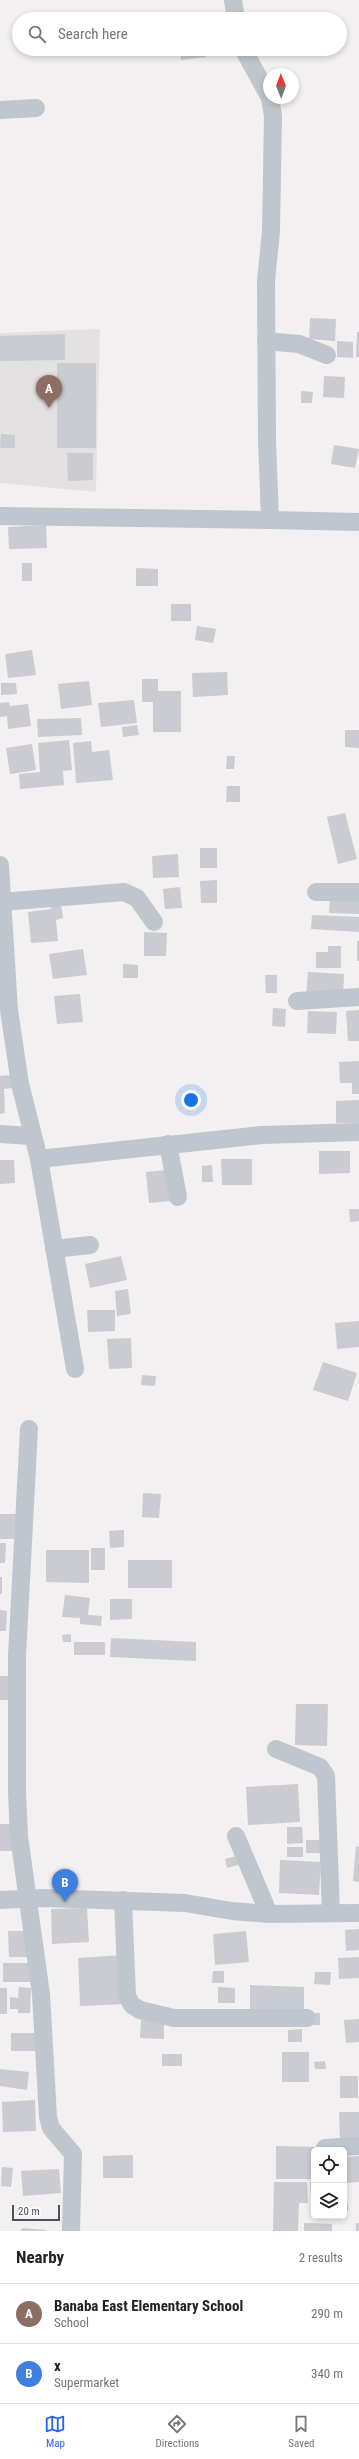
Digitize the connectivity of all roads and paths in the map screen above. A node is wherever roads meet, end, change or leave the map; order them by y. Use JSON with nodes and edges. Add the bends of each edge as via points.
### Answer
{"nodes":[{"id":1,"x":233,"y":0,"type":"edge"},
{"id":2,"x":235,"y":12,"type":"edge"},
{"id":3,"x":247,"y":56,"type":"edge"},
{"id":4,"x":263,"y":86,"type":"edge"},
{"id":5,"x":270,"y":104,"type":"edge"},
{"id":6,"x":36,"y":108,"type":"dead end"},
{"id":7,"x":0,"y":110,"type":"edge"},
{"id":8,"x":266,"y":341,"type":"junction"},
{"id":9,"x":327,"y":355,"type":"dead end"},
{"id":10,"x":0,"y":516,"type":"edge"},
{"id":11,"x":270,"y":520,"type":"junction"},
{"id":12,"x":359,"y":522,"type":"edge"},
{"id":13,"x":0,"y":865,"type":"edge"},
{"id":14,"x":316,"y":892,"type":"dead end"},
{"id":15,"x":359,"y":892,"type":"edge"},
{"id":16,"x":2,"y":902,"type":"junction"},
{"id":17,"x":154,"y":922,"type":"dead end"},
{"id":18,"x":359,"y":997,"type":"edge"},
{"id":19,"x":297,"y":1001,"type":"dead end"},
{"id":20,"x":359,"y":1132,"type":"edge"},
{"id":21,"x":0,"y":1134,"type":"edge"},
{"id":22,"x":31,"y":1136,"type":"junction"},
{"id":23,"x":168,"y":1144,"type":"junction"},
{"id":24,"x":39,"y":1159,"type":"junction"},
{"id":25,"x":178,"y":1197,"type":"dead end"},
{"id":26,"x":90,"y":1245,"type":"dead end"},
{"id":27,"x":54,"y":1248,"type":"junction"},
{"id":28,"x":75,"y":1369,"type":"dead end"},
{"id":29,"x":29,"y":1430,"type":"dead end"},
{"id":30,"x":276,"y":1748,"type":"dead end"},
{"id":31,"x":236,"y":1836,"type":"dead end"},
{"id":32,"x":30,"y":1899,"type":"junction"},
{"id":33,"x":0,"y":1900,"type":"edge"},
{"id":34,"x":123,"y":1900,"type":"junction"},
{"id":35,"x":331,"y":1913,"type":"junction"},
{"id":36,"x":359,"y":1913,"type":"edge"},
{"id":37,"x":269,"y":1914,"type":"junction"},
{"id":38,"x":307,"y":2018,"type":"dead end"},
{"id":39,"x":359,"y":2146,"type":"edge"},
{"id":40,"x":342,"y":2147,"type":"edge"},
{"id":41,"x":72,"y":2231,"type":"edge"}],
"edges":[{"from":1,"to":2,"type":"street"},
{"from":3,"to":4,"type":"street"},
{"from":5,"to":8,"type":"street","via":[[273,116],[271,231],[266,281]]},
{"from":6,"to":7,"type":"street"},
{"from":8,"to":9,"type":"street","via":[[299,344]]},
{"from":8,"to":11,"type":"street","via":[[266,440]]},
{"from":10,"to":11,"type":"street"},
{"from":11,"to":12,"type":"street"},
{"from":13,"to":16,"type":"street"},
{"from":14,"to":15,"type":"street"},
{"from":16,"to":17,"type":"street","via":[[124,892],[136,898]]},
{"from":16,"to":22,"type":"street","via":[[8,1003]]},
{"from":18,"to":19,"type":"street"},
{"from":20,"to":23,"type":"street","via":[[262,1135]]},
{"from":21,"to":22,"type":"street"},
{"from":22,"to":24,"type":"street"},
{"from":23,"to":24,"type":"street"},
{"from":23,"to":25,"type":"street"},
{"from":24,"to":27,"type":"street"},
{"from":26,"to":27,"type":"street"},
{"from":27,"to":28,"type":"street"},
{"from":29,"to":32,"type":"street","via":[[17,1664],[19,1836]]},
{"from":30,"to":35,"type":"street","via":[[320,1767],[326,1776]]},
{"from":31,"to":37,"type":"street"},
{"from":32,"to":33,"type":"street"},
{"from":32,"to":34,"type":"street"},
{"from":32,"to":41,"type":"street","via":[[41,1994],[48,2117],[51,2128],[73,2154]]},
{"from":34,"to":37,"type":"street","via":[[185,1903]]},
{"from":34,"to":38,"type":"street","via":[[127,1996],[132,2005],[140,2010],[174,2018]]},
{"from":35,"to":36,"type":"street"},
{"from":35,"to":37,"type":"street"},
{"from":39,"to":40,"type":"street"}]}
